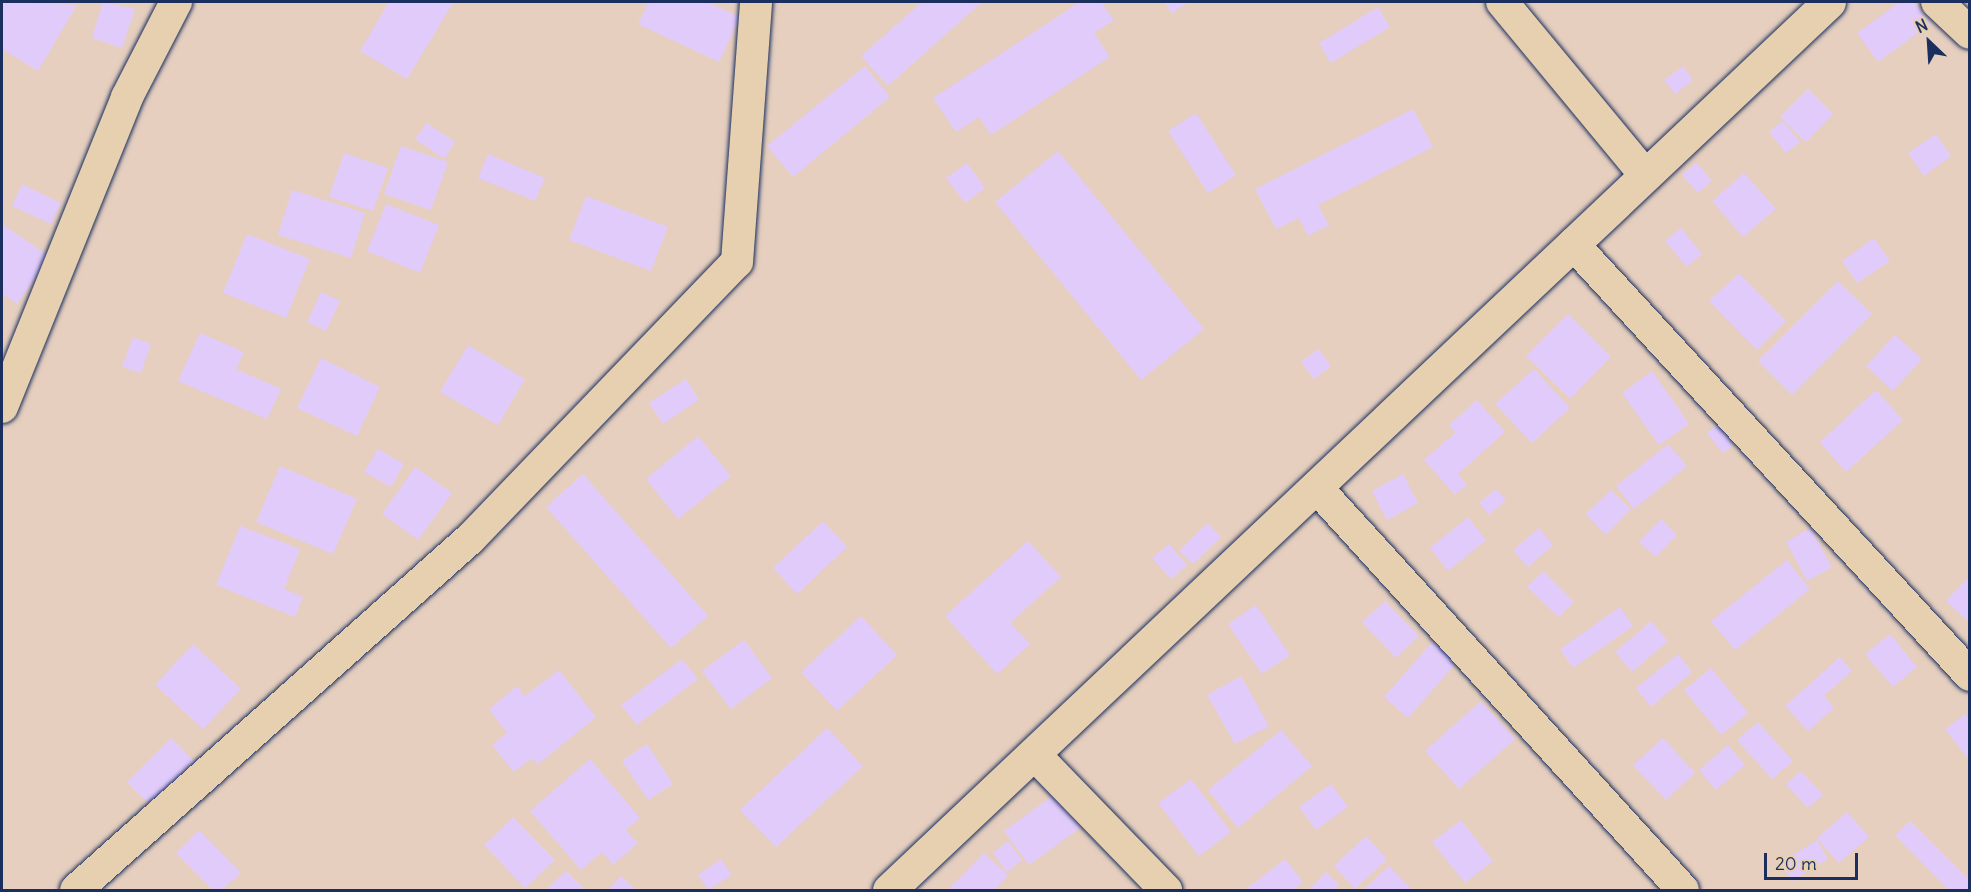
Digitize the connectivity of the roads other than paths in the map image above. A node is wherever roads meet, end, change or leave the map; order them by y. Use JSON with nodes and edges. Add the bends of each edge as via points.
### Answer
{"nodes":[{"id":1,"x":176,"y":2,"type":"edge"},
{"id":2,"x":756,"y":2,"type":"edge"},
{"id":3,"x":1502,"y":2,"type":"edge"},
{"id":4,"x":1829,"y":2,"type":"edge"},
{"id":5,"x":1937,"y":2,"type":"edge"},
{"id":6,"x":1970,"y":33,"type":"edge"},
{"id":7,"x":1645,"y":175,"type":"junction"},
{"id":8,"x":1573,"y":244,"type":"junction"},
{"id":9,"x":2,"y":406,"type":"edge"},
{"id":10,"x":1316,"y":486,"type":"junction"},
{"id":11,"x":1970,"y":675,"type":"edge"},
{"id":12,"x":1034,"y":754,"type":"junction"},
{"id":13,"x":76,"y":891,"type":"edge"},
{"id":14,"x":889,"y":891,"type":"edge"},
{"id":15,"x":1166,"y":891,"type":"edge"},
{"id":16,"x":1683,"y":891,"type":"edge"}],
"edges":[{"from":1,"to":9,"type":"street","via":[[126,97]]},
{"from":2,"to":13,"type":"street","via":[[737,262],[471,538]]},
{"from":3,"to":7,"type":"street"},
{"from":4,"to":7,"type":"main road"},
{"from":5,"to":6,"type":"street"},
{"from":7,"to":8,"type":"main road"},
{"from":8,"to":10,"type":"main road"},
{"from":8,"to":11,"type":"street"},
{"from":10,"to":12,"type":"main road"},
{"from":10,"to":16,"type":"street"},
{"from":12,"to":14,"type":"main road"},
{"from":12,"to":15,"type":"street"}]}
